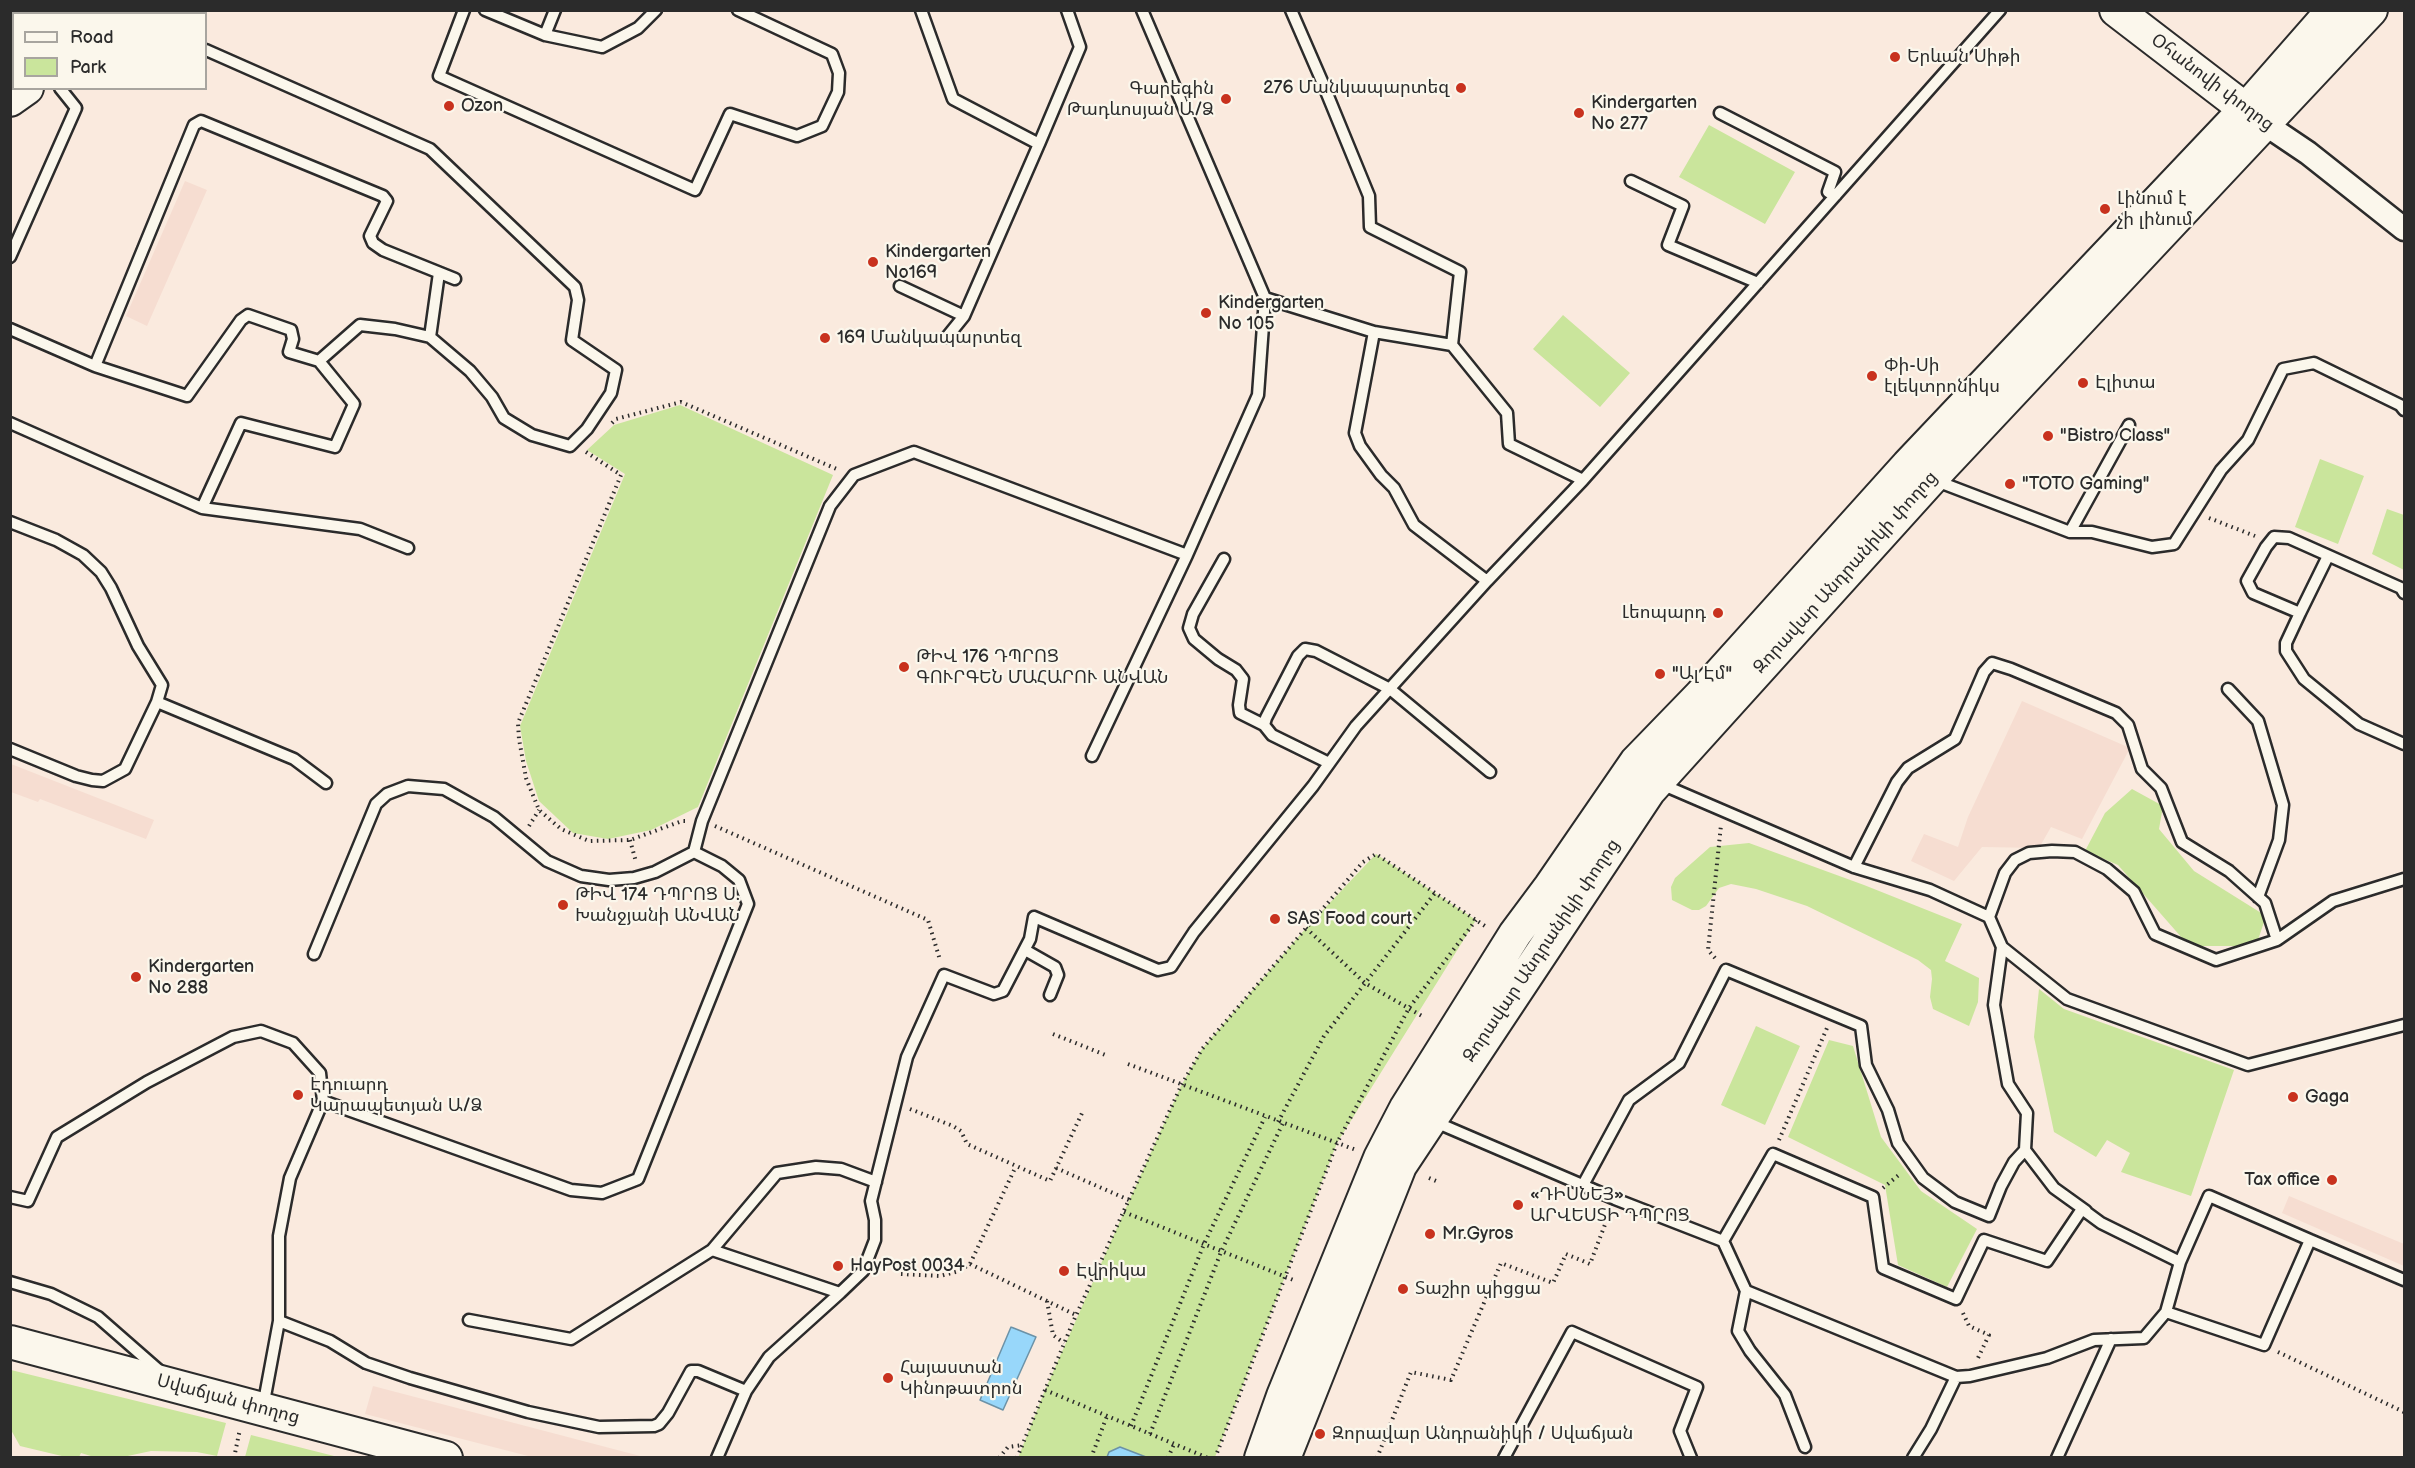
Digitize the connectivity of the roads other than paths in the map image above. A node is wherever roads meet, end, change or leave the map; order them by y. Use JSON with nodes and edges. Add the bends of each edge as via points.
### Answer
{"nodes":[{"id":1,"x":464,"y":10,"type":"edge"},
{"id":2,"x":485,"y":10,"type":"edge"},
{"id":3,"x":555,"y":10,"type":"edge"},
{"id":4,"x":656,"y":10,"type":"edge"},
{"id":5,"x":738,"y":10,"type":"edge"},
{"id":6,"x":921,"y":10,"type":"edge"},
{"id":7,"x":1067,"y":10,"type":"edge"},
{"id":8,"x":1142,"y":10,"type":"edge"},
{"id":9,"x":1291,"y":10,"type":"edge"},
{"id":10,"x":2000,"y":10,"type":"edge"},
{"id":11,"x":2116,"y":10,"type":"edge"},
{"id":12,"x":2134,"y":10,"type":"edge"},
{"id":13,"x":2333,"y":10,"type":"edge"},
{"id":14,"x":2371,"y":10,"type":"edge"},
{"id":15,"x":545,"y":35,"type":"junction"},
{"id":16,"x":207,"y":50,"type":"edge"},
{"id":17,"x":24,"y":90,"type":"edge"},
{"id":18,"x":62,"y":90,"type":"edge"},
{"id":19,"x":10,"y":100,"type":"edge"},
{"id":20,"x":2259,"y":112,"type":"junction"},
{"id":21,"x":1720,"y":113,"type":"dead end"},
{"id":22,"x":1039,"y":144,"type":"junction"},
{"id":23,"x":1631,"y":181,"type":"dead end"},
{"id":24,"x":1836,"y":195,"type":"junction"},
{"id":25,"x":2404,"y":229,"type":"edge"},
{"id":26,"x":10,"y":257,"type":"edge"},
{"id":27,"x":439,"y":273,"type":"junction"},
{"id":28,"x":454,"y":279,"type":"dead end"},
{"id":29,"x":1758,"y":283,"type":"junction"},
{"id":30,"x":900,"y":286,"type":"dead end"},
{"id":31,"x":1265,"y":298,"type":"junction"},
{"id":32,"x":964,"y":316,"type":"junction"},
{"id":33,"x":10,"y":329,"type":"edge"},
{"id":34,"x":1374,"y":332,"type":"junction"},
{"id":35,"x":947,"y":337,"type":"dead end"},
{"id":36,"x":430,"y":338,"type":"junction"},
{"id":37,"x":1452,"y":345,"type":"junction"},
{"id":38,"x":319,"y":361,"type":"junction"},
{"id":39,"x":95,"y":366,"type":"junction"},
{"id":40,"x":2404,"y":410,"type":"edge"},
{"id":41,"x":10,"y":423,"type":"edge"},
{"id":42,"x":2129,"y":425,"type":"dead end"},
{"id":43,"x":1920,"y":472,"type":"junction"},
{"id":44,"x":1583,"y":480,"type":"junction"},
{"id":45,"x":201,"y":508,"type":"junction"},
{"id":46,"x":10,"y":522,"type":"edge"},
{"id":47,"x":2070,"y":532,"type":"junction"},
{"id":48,"x":408,"y":548,"type":"dead end"},
{"id":49,"x":1186,"y":555,"type":"junction"},
{"id":50,"x":2328,"y":556,"type":"junction"},
{"id":51,"x":1224,"y":559,"type":"dead end"},
{"id":52,"x":1487,"y":581,"type":"junction"},
{"id":53,"x":2404,"y":593,"type":"edge"},
{"id":54,"x":2300,"y":613,"type":"junction"},
{"id":55,"x":1390,"y":689,"type":"junction"},
{"id":56,"x":2228,"y":689,"type":"dead end"},
{"id":57,"x":157,"y":702,"type":"junction"},
{"id":58,"x":1264,"y":725,"type":"junction"},
{"id":59,"x":2404,"y":744,"type":"edge"},
{"id":60,"x":10,"y":749,"type":"edge"},
{"id":61,"x":1092,"y":756,"type":"dead end"},
{"id":62,"x":1329,"y":763,"type":"junction"},
{"id":63,"x":1490,"y":772,"type":"dead end"},
{"id":64,"x":1646,"y":772,"type":"junction"},
{"id":65,"x":326,"y":783,"type":"dead end"},
{"id":66,"x":694,"y":852,"type":"junction"},
{"id":67,"x":1854,"y":867,"type":"junction"},
{"id":68,"x":2404,"y":879,"type":"edge"},
{"id":69,"x":2258,"y":897,"type":"junction"},
{"id":70,"x":1989,"y":917,"type":"junction"},
{"id":71,"x":2277,"y":940,"type":"junction"},
{"id":72,"x":2002,"y":947,"type":"junction"},
{"id":73,"x":1026,"y":950,"type":"junction"},
{"id":74,"x":314,"y":954,"type":"dead end"},
{"id":75,"x":1050,"y":995,"type":"dead end"},
{"id":76,"x":2404,"y":1025,"type":"edge"},
{"id":77,"x":323,"y":1101,"type":"junction"},
{"id":78,"x":1418,"y":1114,"type":"junction"},
{"id":79,"x":2025,"y":1150,"type":"junction"},
{"id":80,"x":876,"y":1182,"type":"junction"},
{"id":81,"x":1583,"y":1185,"type":"junction"},
{"id":82,"x":10,"y":1197,"type":"edge"},
{"id":83,"x":2101,"y":1223,"type":"junction"},
{"id":84,"x":2310,"y":1240,"type":"junction"},
{"id":85,"x":1723,"y":1241,"type":"junction"},
{"id":86,"x":712,"y":1250,"type":"junction"},
{"id":87,"x":2180,"y":1262,"type":"junction"},
{"id":88,"x":2404,"y":1280,"type":"edge"},
{"id":89,"x":10,"y":1282,"type":"edge"},
{"id":90,"x":1746,"y":1291,"type":"junction"},
{"id":91,"x":840,"y":1293,"type":"junction"},
{"id":92,"x":2166,"y":1312,"type":"junction"},
{"id":93,"x":469,"y":1320,"type":"dead end"},
{"id":94,"x":279,"y":1321,"type":"junction"},
{"id":95,"x":2111,"y":1339,"type":"junction"},
{"id":96,"x":10,"y":1342,"type":"edge"},
{"id":97,"x":1956,"y":1377,"type":"junction"},
{"id":98,"x":176,"y":1386,"type":"junction"},
{"id":99,"x":746,"y":1390,"type":"junction"},
{"id":100,"x":252,"y":1417,"type":"junction"},
{"id":101,"x":1805,"y":1447,"type":"dead end"},
{"id":102,"x":446,"y":1458,"type":"edge"},
{"id":103,"x":717,"y":1458,"type":"edge"},
{"id":104,"x":1261,"y":1458,"type":"edge"},
{"id":105,"x":1284,"y":1458,"type":"edge"},
{"id":106,"x":1504,"y":1458,"type":"edge"},
{"id":107,"x":1691,"y":1458,"type":"edge"},
{"id":108,"x":1913,"y":1458,"type":"edge"},
{"id":109,"x":2057,"y":1458,"type":"edge"}],
"edges":[{"from":1,"to":5,"type":"lane","via":[[439,76],[695,190],[730,114],[797,136],[822,126],[838,92],[839,73],[832,54]]},
{"from":2,"to":15,"type":"lane"},
{"from":3,"to":15,"type":"lane"},
{"from":4,"to":15,"type":"lane","via":[[638,28],[602,47]]},
{"from":6,"to":22,"type":"lane","via":[[952,99]]},
{"from":7,"to":22,"type":"lane","via":[[1080,47]]},
{"from":8,"to":31,"type":"lane"},
{"from":9,"to":37,"type":"lane","via":[[1369,196],[1370,226],[1460,272]]},
{"from":10,"to":24,"type":"lane"},
{"from":11,"to":20,"type":"main road","name":"Օհանովի փողոց"},
{"from":12,"to":20,"type":"main road","name":"Օհանովի փողոց"},
{"from":13,"to":20,"type":"main road","name":"Զորավար Անդրանիկի փողոց"},
{"from":14,"to":20,"type":"main road","name":"Զորավար Անդրանիկի փողոց"},
{"from":16,"to":36,"type":"lane","via":[[430,148],[575,287],[578,300],[572,340],[616,370],[610,393],[587,429],[570,446],[532,435],[504,418],[470,372]]},
{"from":17,"to":19,"type":"main road"},
{"from":18,"to":26,"type":"lane","via":[[76,108]]},
{"from":20,"to":25,"type":"street","name":"Օհանովի փողոց"},
{"from":20,"to":43,"type":"main road","name":"Զորավար Անդրանիկի փողոց","via":[[2221,168]]},
{"from":21,"to":24,"type":"lane","via":[[1835,172],[1828,192]]},
{"from":22,"to":32,"type":"lane"},
{"from":23,"to":29,"type":"lane","via":[[1683,206],[1668,245]]},
{"from":24,"to":29,"type":"lane"},
{"from":27,"to":28,"type":"lane"},
{"from":27,"to":36,"type":"lane"},
{"from":27,"to":39,"type":"lane","via":[[373,243],[370,236],[387,201],[383,196],[201,121],[194,125]]},
{"from":29,"to":44,"type":"lane"},
{"from":30,"to":32,"type":"lane"},
{"from":31,"to":34,"type":"lane"},
{"from":31,"to":49,"type":"lane","via":[[1258,395]]},
{"from":32,"to":35,"type":"lane"},
{"from":33,"to":39,"type":"lane"},
{"from":34,"to":37,"type":"lane"},
{"from":34,"to":52,"type":"lane","via":[[1355,432],[1360,446],[1394,488],[1414,525]]},
{"from":36,"to":38,"type":"lane","via":[[360,325]]},
{"from":37,"to":44,"type":"lane","via":[[1507,413],[1509,444]]},
{"from":38,"to":39,"type":"lane","via":[[289,352],[291,330],[248,315],[187,396]]},
{"from":38,"to":45,"type":"lane","via":[[354,404],[335,447],[241,423]]},
{"from":40,"to":47,"type":"lane","via":[[2314,363],[2283,369],[2248,440],[2221,470],[2174,544],[2152,547],[2092,532]]},
{"from":41,"to":45,"type":"lane"},
{"from":42,"to":47,"type":"lane"},
{"from":43,"to":47,"type":"lane"},
{"from":43,"to":64,"type":"main road","name":"Զորավար Անդրանիկի փողոց"},
{"from":44,"to":52,"type":"lane"},
{"from":45,"to":48,"type":"lane","via":[[360,529]]},
{"from":46,"to":57,"type":"lane","via":[[56,540],[83,555],[101,572],[162,685]]},
{"from":49,"to":61,"type":"lane"},
{"from":49,"to":66,"type":"lane","via":[[914,452],[854,475],[830,506],[702,821]]},
{"from":50,"to":53,"type":"lane","via":[[2401,588]]},
{"from":50,"to":54,"type":"lane"},
{"from":50,"to":54,"type":"lane","via":[[2289,538],[2274,537],[2247,580],[2253,593]]},
{"from":51,"to":58,"type":"lane","via":[[1189,627],[1194,639],[1243,679],[1240,713]]},
{"from":52,"to":55,"type":"lane"},
{"from":54,"to":59,"type":"lane","via":[[2286,651],[2304,679],[2360,724]]},
{"from":55,"to":58,"type":"lane","via":[[1305,649]]},
{"from":55,"to":62,"type":"lane"},
{"from":55,"to":63,"type":"lane"},
{"from":56,"to":69,"type":"lane","via":[[2258,722],[2283,805],[2278,840]]},
{"from":57,"to":60,"type":"lane","via":[[125,770],[103,781],[76,776]]},
{"from":57,"to":65,"type":"lane","via":[[294,759]]},
{"from":58,"to":62,"type":"lane","via":[[1272,735]]},
{"from":62,"to":73,"type":"lane","via":[[1200,924],[1171,967],[1158,970],[1034,917]]},
{"from":64,"to":67,"type":"lane","via":[[1722,811]]},
{"from":64,"to":78,"type":"main road","name":"Զորավար Անդրանիկի փողոց"},
{"from":66,"to":74,"type":"lane","via":[[640,876],[581,876],[547,861],[494,817],[444,789],[408,786],[387,794],[376,804]]},
{"from":66,"to":77,"type":"lane","via":[[739,880],[748,904],[638,1179],[602,1193],[571,1190]]},
{"from":67,"to":69,"type":"lane","via":[[1897,782],[1908,768],[1955,739],[1984,672],[1992,663],[2116,713],[2128,725],[2142,769],[2161,788],[2182,842],[2229,871]]},
{"from":67,"to":70,"type":"lane","via":[[1930,890]]},
{"from":68,"to":71,"type":"lane","via":[[2333,901]]},
{"from":69,"to":71,"type":"lane","via":[[2265,903]]},
{"from":70,"to":71,"type":"lane","via":[[2005,873],[2015,860],[2029,853],[2075,852],[2107,868],[2134,892],[2155,934],[2216,960]]},
{"from":70,"to":72,"type":"lane"},
{"from":72,"to":76,"type":"lane","via":[[2067,999],[2248,1065]]},
{"from":72,"to":79,"type":"lane","via":[[1994,1005],[2008,1084],[2027,1113]]},
{"from":73,"to":75,"type":"lane","via":[[1055,967],[1058,975]]},
{"from":73,"to":80,"type":"lane","via":[[1003,991],[994,994],[944,975],[907,1057]]},
{"from":77,"to":82,"type":"lane","via":[[320,1073],[293,1043],[261,1031],[233,1036],[57,1137],[28,1201]]},
{"from":77,"to":94,"type":"lane","via":[[290,1178],[279,1236]]},
{"from":78,"to":81,"type":"lane"},
{"from":78,"to":104,"type":"main road","name":"Զորավար Անդրանիկի փողոց","via":[[1375,1169]]},
{"from":78,"to":105,"type":"main road","name":"Զորավար Անդրանիկի փողոց"},
{"from":79,"to":81,"type":"lane","via":[[2014,1162],[1989,1216],[1955,1202],[1923,1178],[1898,1143],[1888,1110],[1866,1065],[1861,1026],[1726,970],[1679,1063],[1629,1100]]},
{"from":79,"to":83,"type":"lane","via":[[2055,1188]]},
{"from":80,"to":86,"type":"lane","via":[[841,1168],[777,1173]]},
{"from":80,"to":91,"type":"lane","via":[[871,1201],[875,1240],[863,1271]]},
{"from":81,"to":85,"type":"lane"},
{"from":83,"to":85,"type":"lane","via":[[2082,1209],[2047,1261],[1984,1240],[1956,1299],[1883,1268],[1873,1197],[1773,1154]]},
{"from":83,"to":87,"type":"lane"},
{"from":84,"to":87,"type":"lane","via":[[2209,1196]]},
{"from":84,"to":88,"type":"lane"},
{"from":84,"to":92,"type":"lane","via":[[2264,1345]]},
{"from":85,"to":90,"type":"lane"},
{"from":86,"to":91,"type":"lane"},
{"from":86,"to":93,"type":"lane","via":[[571,1339]]},
{"from":87,"to":92,"type":"lane"},
{"from":89,"to":98,"type":"lane","via":[[51,1294],[98,1317]]},
{"from":90,"to":97,"type":"lane"},
{"from":90,"to":101,"type":"lane","via":[[1738,1331],[1749,1352],[1785,1395]]},
{"from":91,"to":99,"type":"lane","via":[[769,1357]]},
{"from":92,"to":95,"type":"lane","via":[[2144,1338]]},
{"from":94,"to":99,"type":"lane","via":[[330,1341],[366,1364],[528,1412],[599,1427],[659,1424],[691,1371]]},
{"from":94,"to":100,"type":"lane"},
{"from":95,"to":97,"type":"lane","via":[[2094,1340],[2046,1358]]},
{"from":95,"to":109,"type":"lane"},
{"from":96,"to":98,"type":"main road","name":"Սվաճյան փողոց"},
{"from":97,"to":108,"type":"lane"},
{"from":98,"to":100,"type":"main road","name":"Սվաճյան փողոց"},
{"from":99,"to":103,"type":"lane"},
{"from":100,"to":102,"type":"main road","name":"Սվաճյան փողոց"},
{"from":106,"to":107,"type":"lane","via":[[1572,1332],[1697,1387],[1680,1431]]}]}
